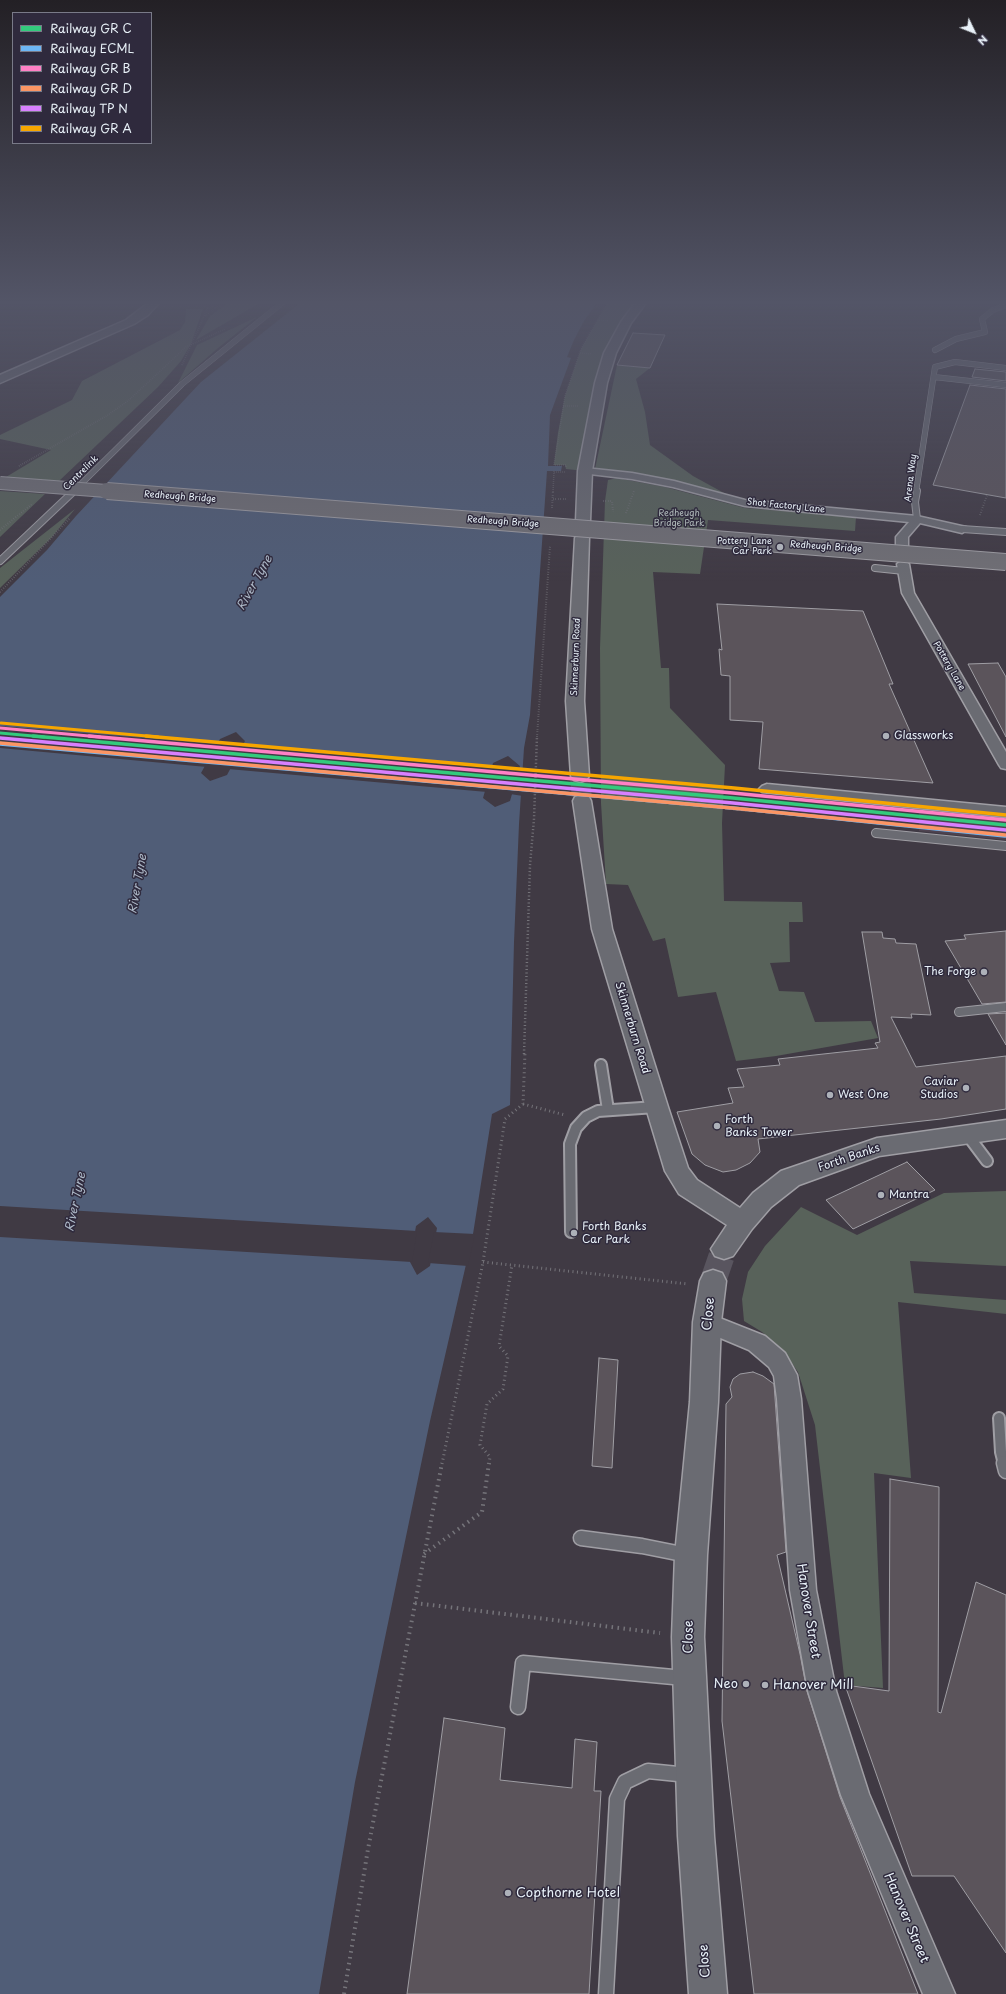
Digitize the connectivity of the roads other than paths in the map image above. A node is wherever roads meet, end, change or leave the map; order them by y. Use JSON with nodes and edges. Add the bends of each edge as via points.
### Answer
{"nodes":[{"id":1,"x":170,"y":396,"type":"edge"},
{"id":2,"x":599,"y":396,"type":"edge"},
{"id":3,"x":931,"y":396,"type":"edge"},
{"id":4,"x":585,"y":471,"type":"junction"},
{"id":5,"x":0,"y":483,"type":"edge"},
{"id":6,"x":917,"y":519,"type":"junction"},
{"id":7,"x":582,"y":521,"type":"dead end"},
{"id":8,"x":962,"y":529,"type":"joint"},
{"id":9,"x":1006,"y":532,"type":"edge"},
{"id":10,"x":582,"y":538,"type":"dead end"},
{"id":11,"x":902,"y":546,"type":"dead end"},
{"id":12,"x":0,"y":561,"type":"edge"},
{"id":13,"x":1006,"y":562,"type":"edge"},
{"id":14,"x":875,"y":568,"type":"dead end"},
{"id":15,"x":903,"y":568,"type":"joint"},
{"id":16,"x":1006,"y":765,"type":"edge"},
{"id":17,"x":580,"y":776,"type":"tunnel mouth"},
{"id":18,"x":767,"y":789,"type":"dead end"},
{"id":19,"x":582,"y":801,"type":"tunnel mouth"},
{"id":20,"x":1006,"y":812,"type":"edge"},
{"id":21,"x":876,"y":833,"type":"dead end"},
{"id":22,"x":1006,"y":846,"type":"edge"},
{"id":23,"x":1006,"y":1007,"type":"edge"},
{"id":24,"x":959,"y":1012,"type":"dead end"},
{"id":25,"x":601,"y":1065,"type":"dead end"},
{"id":26,"x":656,"y":1107,"type":"junction"},
{"id":27,"x":608,"y":1110,"type":"junction"},
{"id":28,"x":1006,"y":1129,"type":"edge"},
{"id":29,"x":966,"y":1134,"type":"junction"},
{"id":30,"x":987,"y":1161,"type":"dead end"},
{"id":31,"x":742,"y":1222,"type":"junction"},
{"id":32,"x":571,"y":1232,"type":"dead end"},
{"id":33,"x":724,"y":1250,"type":"tunnel mouth"},
{"id":34,"x":712,"y":1284,"type":"tunnel mouth"},
{"id":35,"x":707,"y":1322,"type":"junction"},
{"id":36,"x":999,"y":1418,"type":"dead end"},
{"id":37,"x":1006,"y":1471,"type":"edge"},
{"id":38,"x":581,"y":1538,"type":"dead end"},
{"id":39,"x":691,"y":1556,"type":"junction"},
{"id":40,"x":689,"y":1678,"type":"junction"},
{"id":41,"x":518,"y":1707,"type":"dead end"},
{"id":42,"x":693,"y":1776,"type":"junction"},
{"id":43,"x":606,"y":1994,"type":"edge"},
{"id":44,"x":708,"y":1994,"type":"edge"},
{"id":45,"x":939,"y":1994,"type":"edge"}],
"edges":[{"from":1,"to":12,"type":"lane","name":"Centrelink"},
{"from":2,"to":4,"type":"street"},
{"from":3,"to":6,"type":"lane","name":"Arena Way","via":[[914,502]]},
{"from":4,"to":6,"type":"street","name":"Shot Factory Lane","via":[[674,484],[745,503]]},
{"from":4,"to":7,"type":"street"},
{"from":5,"to":13,"type":"main road","name":"Redheugh Bridge","bridge":true},
{"from":6,"to":8,"type":"street","name":"Shot Factory Lane"},
{"from":6,"to":11,"type":"street","via":[[902,537]]},
{"from":8,"to":9,"type":"lane"},
{"from":10,"to":17,"type":"street","name":"Skinnerburn Road","via":[[575,701]]},
{"from":14,"to":15,"type":"lane"},
{"from":15,"to":16,"type":"street","name":"Pottery Lane","via":[[908,593]]},
{"from":18,"to":20,"type":"street"},
{"from":19,"to":26,"type":"street","name":"Skinnerburn Road","via":[[602,929]]},
{"from":21,"to":22,"type":"lane"},
{"from":23,"to":24,"type":"lane"},
{"from":25,"to":27,"type":"lane"},
{"from":26,"to":27,"type":"lane"},
{"from":26,"to":31,"type":"street","name":"Skinnerburn Road","via":[[677,1171],[688,1187]]},
{"from":27,"to":32,"type":"lane","via":[[598,1111],[586,1117],[576,1128],[570,1144]]},
{"from":28,"to":29,"type":"street","name":"Forth Banks"},
{"from":29,"to":30,"type":"lane"},
{"from":29,"to":31,"type":"street","name":"Forth Banks","via":[[877,1147],[790,1178],[762,1200]]},
{"from":31,"to":33,"type":"street","name":"Forth Banks"},
{"from":34,"to":35,"type":"street","name":"Close"},
{"from":35,"to":39,"type":"street","name":"Close","via":[[704,1402]]},
{"from":35,"to":45,"type":"street","name":"Hanover Street","via":[[757,1343],[777,1360],[785,1375],[803,1590],[822,1692],[855,1795]]},
{"from":36,"to":37,"type":"lane","via":[[1001,1452]]},
{"from":38,"to":39,"type":"lane"},
{"from":39,"to":40,"type":"street","name":"Close"},
{"from":40,"to":41,"type":"lane","via":[[523,1663]]},
{"from":40,"to":42,"type":"street","name":"Close"},
{"from":42,"to":43,"type":"lane","via":[[648,1771],[625,1782],[617,1799]]},
{"from":42,"to":44,"type":"street","name":"Close"}]}
